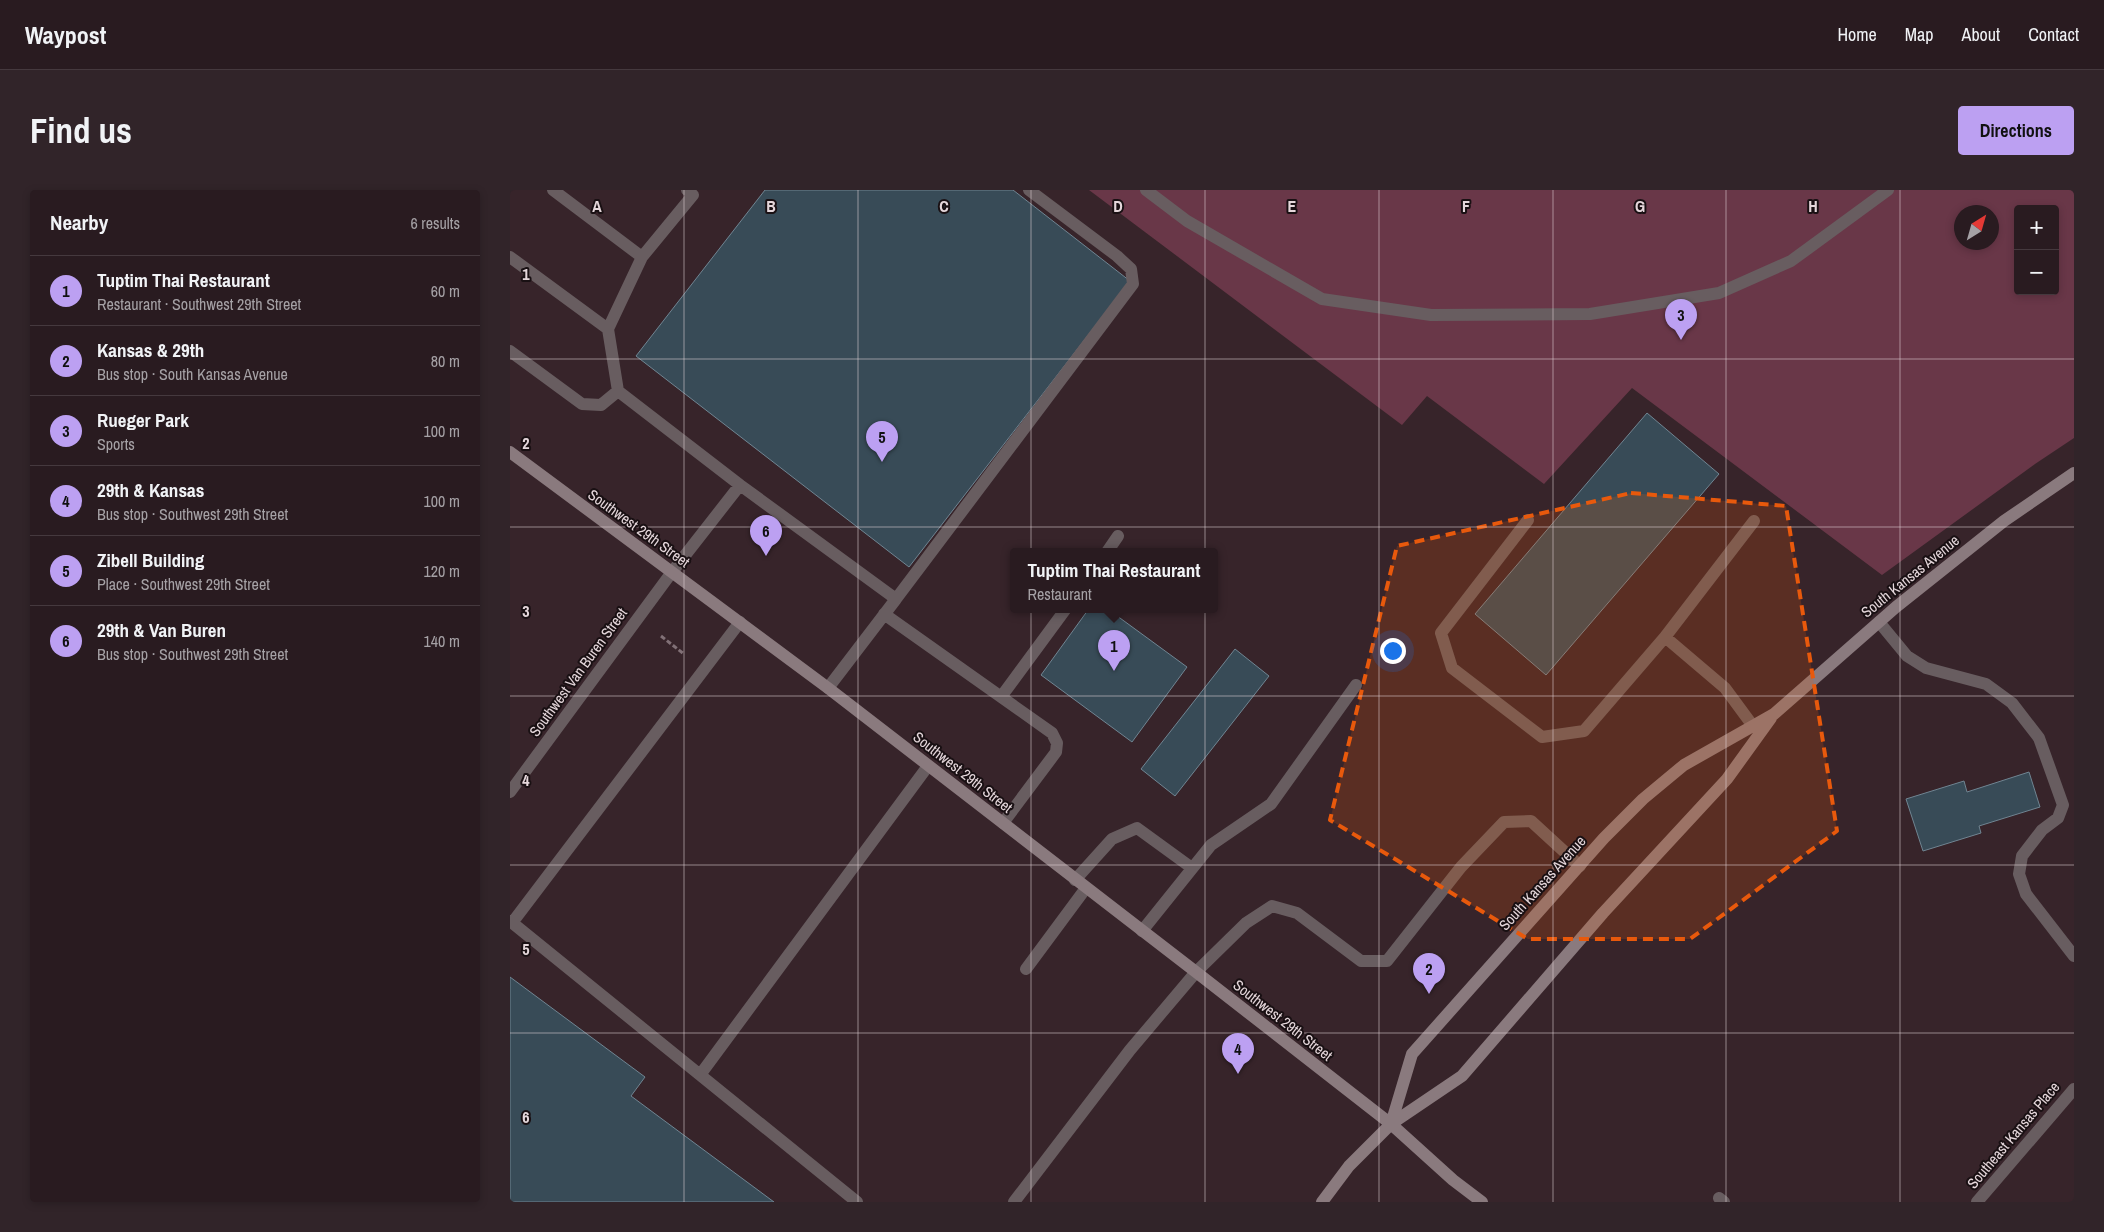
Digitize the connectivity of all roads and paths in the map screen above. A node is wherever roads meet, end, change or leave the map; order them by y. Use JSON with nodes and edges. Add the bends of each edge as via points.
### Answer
{"nodes":[{"id":1,"x":553,"y":190,"type":"edge"},
{"id":2,"x":1029,"y":190,"type":"edge"},
{"id":3,"x":1146,"y":190,"type":"edge"},
{"id":4,"x":1888,"y":190,"type":"edge"},
{"id":5,"x":692,"y":192,"type":"edge"},
{"id":6,"x":510,"y":257,"type":"edge"},
{"id":7,"x":642,"y":257,"type":"junction"},
{"id":8,"x":608,"y":329,"type":"junction"},
{"id":9,"x":510,"y":351,"type":"edge"},
{"id":10,"x":618,"y":391,"type":"junction"},
{"id":11,"x":510,"y":452,"type":"edge"},
{"id":12,"x":2074,"y":473,"type":"edge"},
{"id":13,"x":740,"y":485,"type":"junction"},
{"id":14,"x":1528,"y":520,"type":"dead end"},
{"id":15,"x":1754,"y":521,"type":"dead end"},
{"id":16,"x":1118,"y":536,"type":"dead end"},
{"id":17,"x":1110,"y":548,"type":"edge"},
{"id":18,"x":672,"y":572,"type":"junction"},
{"id":19,"x":896,"y":599,"type":"junction"},
{"id":20,"x":1063,"y":613,"type":"edge"},
{"id":21,"x":884,"y":614,"type":"junction"},
{"id":22,"x":740,"y":622,"type":"junction"},
{"id":23,"x":1879,"y":622,"type":"junction"},
{"id":24,"x":661,"y":636,"type":"dead end"},
{"id":25,"x":1665,"y":637,"type":"junction"},
{"id":26,"x":684,"y":654,"type":"dead end"},
{"id":27,"x":1356,"y":685,"type":"dead end"},
{"id":28,"x":828,"y":688,"type":"junction"},
{"id":29,"x":1001,"y":698,"type":"junction"},
{"id":30,"x":1774,"y":714,"type":"junction"},
{"id":31,"x":1753,"y":726,"type":"junction"},
{"id":32,"x":928,"y":766,"type":"junction"},
{"id":33,"x":510,"y":792,"type":"edge"},
{"id":34,"x":1003,"y":824,"type":"junction"},
{"id":35,"x":1580,"y":866,"type":"junction"},
{"id":36,"x":1192,"y":868,"type":"junction"},
{"id":37,"x":1075,"y":880,"type":"junction"},
{"id":38,"x":1086,"y":888,"type":"junction"},
{"id":39,"x":511,"y":922,"type":"edge"},
{"id":40,"x":1142,"y":931,"type":"junction"},
{"id":41,"x":2074,"y":956,"type":"edge"},
{"id":42,"x":1026,"y":969,"type":"dead end"},
{"id":43,"x":1196,"y":972,"type":"junction"},
{"id":44,"x":700,"y":1075,"type":"junction"},
{"id":45,"x":2074,"y":1089,"type":"edge"},
{"id":46,"x":1391,"y":1124,"type":"junction"},
{"id":47,"x":857,"y":1202,"type":"edge"},
{"id":48,"x":1014,"y":1202,"type":"edge"},
{"id":49,"x":1322,"y":1202,"type":"edge"},
{"id":50,"x":1482,"y":1202,"type":"edge"},
{"id":51,"x":1977,"y":1202,"type":"edge"}],
"edges":[{"from":1,"to":7,"type":"street"},
{"from":2,"to":19,"type":"street","via":[[1117,256],[1131,269],[1133,284]]},
{"from":3,"to":4,"type":"street","via":[[1187,221],[1322,299],[1431,315],[1590,314],[1719,293],[1791,261]]},
{"from":5,"to":7,"type":"street"},
{"from":6,"to":8,"type":"street"},
{"from":7,"to":8,"type":"street"},
{"from":8,"to":10,"type":"street"},
{"from":9,"to":10,"type":"street","via":[[582,404],[601,405]]},
{"from":10,"to":13,"type":"street"},
{"from":11,"to":18,"type":"main road","name":"Southwest 29th Street"},
{"from":12,"to":23,"type":"main road","name":"South Kansas Avenue","via":[[2004,521]]},
{"from":13,"to":18,"type":"street","name":"Southwest Van Buren Street"},
{"from":13,"to":19,"type":"street"},
{"from":14,"to":25,"type":"street","via":[[1441,633],[1452,668],[1542,737],[1584,731]]},
{"from":15,"to":25,"type":"street"},
{"from":16,"to":17,"type":"street"},
{"from":18,"to":22,"type":"main road","name":"Southwest 29th Street"},
{"from":18,"to":33,"type":"street","name":"Southwest Van Buren Street"},
{"from":19,"to":21,"type":"street"},
{"from":20,"to":29,"type":"street"},
{"from":21,"to":28,"type":"street"},
{"from":21,"to":29,"type":"street"},
{"from":22,"to":28,"type":"main road","name":"Southwest 29th Street"},
{"from":22,"to":39,"type":"street"},
{"from":23,"to":30,"type":"main road","name":"South Kansas Avenue"},
{"from":23,"to":41,"type":"street","via":[[1907,656],[1926,668],[1986,684],[2012,703],[2039,738],[2063,805],[2058,818],[2042,830],[2022,856],[2019,874],[2026,894]]},
{"from":24,"to":26,"type":"path"},
{"from":25,"to":31,"type":"street","via":[[1725,688]]},
{"from":27,"to":36,"type":"street","via":[[1271,804],[1211,845]]},
{"from":28,"to":32,"type":"main road","name":"Southwest 29th Street"},
{"from":29,"to":34,"type":"street","via":[[1052,733],[1057,742],[1056,752]]},
{"from":30,"to":31,"type":"main road","name":"South Kansas Avenue"},
{"from":30,"to":46,"type":"main road","name":"South Kansas Avenue","via":[[1727,779],[1604,913],[1462,1076]]},
{"from":31,"to":35,"type":"main road","name":"South Kansas Avenue","via":[[1684,765],[1643,799]]},
{"from":32,"to":34,"type":"main road","name":"Southwest 29th Street"},
{"from":32,"to":44,"type":"street"},
{"from":34,"to":37,"type":"main road","name":"Southwest 29th Street"},
{"from":35,"to":43,"type":"street","via":[[1531,820],[1504,822],[1461,867],[1387,961],[1362,961],[1297,914],[1272,906],[1246,923]]},
{"from":35,"to":46,"type":"main road","name":"South Kansas Avenue","via":[[1412,1054]]},
{"from":36,"to":37,"type":"street","via":[[1137,828],[1112,839]]},
{"from":36,"to":40,"type":"street"},
{"from":37,"to":38,"type":"main road","name":"Southwest 29th Street"},
{"from":38,"to":40,"type":"main road","name":"Southwest 29th Street"},
{"from":38,"to":42,"type":"street"},
{"from":39,"to":44,"type":"street"},
{"from":40,"to":43,"type":"main road","name":"Southwest 29th Street"},
{"from":43,"to":46,"type":"main road","name":"Southwest 29th Street"},
{"from":43,"to":48,"type":"street","via":[[1130,1050]]},
{"from":44,"to":47,"type":"street"},
{"from":45,"to":51,"type":"street","name":"Southeast Kansas Place"},
{"from":46,"to":49,"type":"main road","name":"South Kansas Avenue","via":[[1349,1166]]},
{"from":46,"to":50,"type":"main road","name":"Southwest 29th Street"}]}
